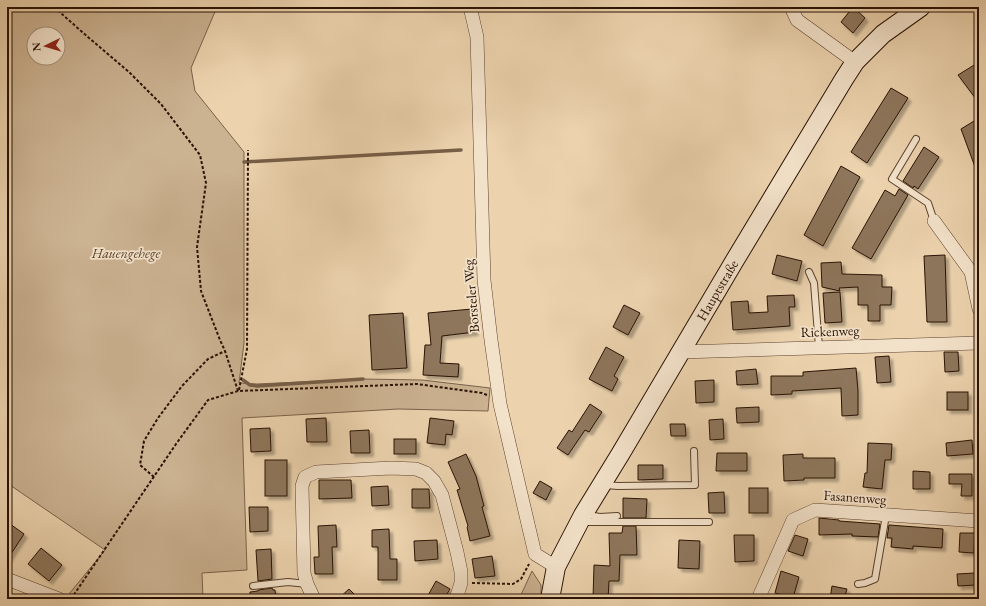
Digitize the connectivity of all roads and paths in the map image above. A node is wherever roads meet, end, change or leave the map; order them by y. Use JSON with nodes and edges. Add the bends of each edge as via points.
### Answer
{"nodes":[{"id":1,"x":54,"y":7,"type":"edge"},
{"id":2,"x":470,"y":7,"type":"edge"},
{"id":3,"x":791,"y":7,"type":"edge"},
{"id":4,"x":921,"y":7,"type":"edge"},
{"id":5,"x":855,"y":62,"type":"junction"},
{"id":6,"x":916,"y":139,"type":"dead end"},
{"id":7,"x":248,"y":150,"type":"dead end"},
{"id":8,"x":934,"y":221,"type":"joint"},
{"id":9,"x":809,"y":272,"type":"dead end"},
{"id":10,"x":979,"y":309,"type":"edge"},
{"id":11,"x":979,"y":343,"type":"edge"},
{"id":12,"x":819,"y":347,"type":"junction"},
{"id":13,"x":225,"y":351,"type":"junction"},
{"id":14,"x":681,"y":352,"type":"junction"},
{"id":15,"x":238,"y":391,"type":"junction"},
{"id":16,"x":500,"y":404,"type":"junction"},
{"id":17,"x":694,"y":451,"type":"dead end"},
{"id":18,"x":154,"y":477,"type":"junction"},
{"id":19,"x":601,"y":485,"type":"junction"},
{"id":20,"x":886,"y":515,"type":"junction"},
{"id":21,"x":617,"y":516,"type":"dead end"},
{"id":22,"x":581,"y":518,"type":"junction"},
{"id":23,"x":979,"y":521,"type":"edge"},
{"id":24,"x":709,"y":522,"type":"dead end"},
{"id":25,"x":535,"y":554,"type":"junction"},
{"id":26,"x":556,"y":568,"type":"junction"},
{"id":27,"x":7,"y":579,"type":"edge"},
{"id":28,"x":461,"y":583,"type":"junction"},
{"id":29,"x":307,"y":584,"type":"junction"},
{"id":30,"x":858,"y":584,"type":"dead end"},
{"id":31,"x":253,"y":586,"type":"dead end"},
{"id":32,"x":312,"y":598,"type":"edge"},
{"id":33,"x":59,"y":599,"type":"edge"},
{"id":34,"x":71,"y":599,"type":"edge"},
{"id":35,"x":456,"y":599,"type":"edge"},
{"id":36,"x":550,"y":599,"type":"edge"},
{"id":37,"x":758,"y":599,"type":"edge"}],
"edges":[{"from":1,"to":13,"type":"path","via":[[129,72],[161,104],[200,155],[206,183],[197,247],[201,291]]},
{"from":2,"to":16,"type":"street","name":"Borsteler Weg","via":[[477,36],[484,280]]},
{"from":3,"to":5,"type":"street","via":[[797,20]]},
{"from":4,"to":5,"type":"main road","name":"Hauptstraße","via":[[883,34]]},
{"from":5,"to":14,"type":"main road","name":"Hauptstraße"},
{"from":6,"to":8,"type":"lane","via":[[892,179],[928,203]]},
{"from":7,"to":15,"type":"path","via":[[247,349]]},
{"from":8,"to":10,"type":"street","via":[[971,272]]},
{"from":9,"to":12,"type":"lane","via":[[814,283]]},
{"from":11,"to":12,"type":"street","name":"Rickenweg"},
{"from":12,"to":14,"type":"street","name":"Rickenweg"},
{"from":13,"to":15,"type":"path"},
{"from":13,"to":18,"type":"path","via":[[208,359],[182,386],[144,441],[140,465]]},
{"from":14,"to":19,"type":"main road","name":"Hauptstraße"},
{"from":15,"to":16,"type":"path","via":[[417,384],[482,393]]},
{"from":15,"to":18,"type":"path","via":[[208,400]]},
{"from":16,"to":25,"type":"street","name":"Borsteler Weg"},
{"from":17,"to":19,"type":"lane","via":[[695,485]]},
{"from":18,"to":34,"type":"path"},
{"from":19,"to":22,"type":"main road","name":"Hauptstraße"},
{"from":20,"to":23,"type":"street","name":"Fasanenweg"},
{"from":20,"to":30,"type":"lane","via":[[875,579]]},
{"from":20,"to":37,"type":"street","name":"Fasanenweg","via":[[815,510],[793,520]]},
{"from":21,"to":22,"type":"lane"},
{"from":22,"to":24,"type":"lane"},
{"from":22,"to":26,"type":"main road","name":"Hauptstraße"},
{"from":25,"to":26,"type":"street"},
{"from":25,"to":28,"type":"path","via":[[521,579],[513,584]]},
{"from":26,"to":36,"type":"main road","name":"Hauptstraße"},
{"from":27,"to":33,"type":"street"},
{"from":28,"to":29,"type":"street","via":[[457,552],[442,496],[434,482],[426,473],[416,469],[391,468],[316,472],[305,477],[302,486],[304,573]]},
{"from":28,"to":35,"type":"street"},
{"from":29,"to":31,"type":"lane","via":[[288,582]]},
{"from":29,"to":32,"type":"street"}]}
